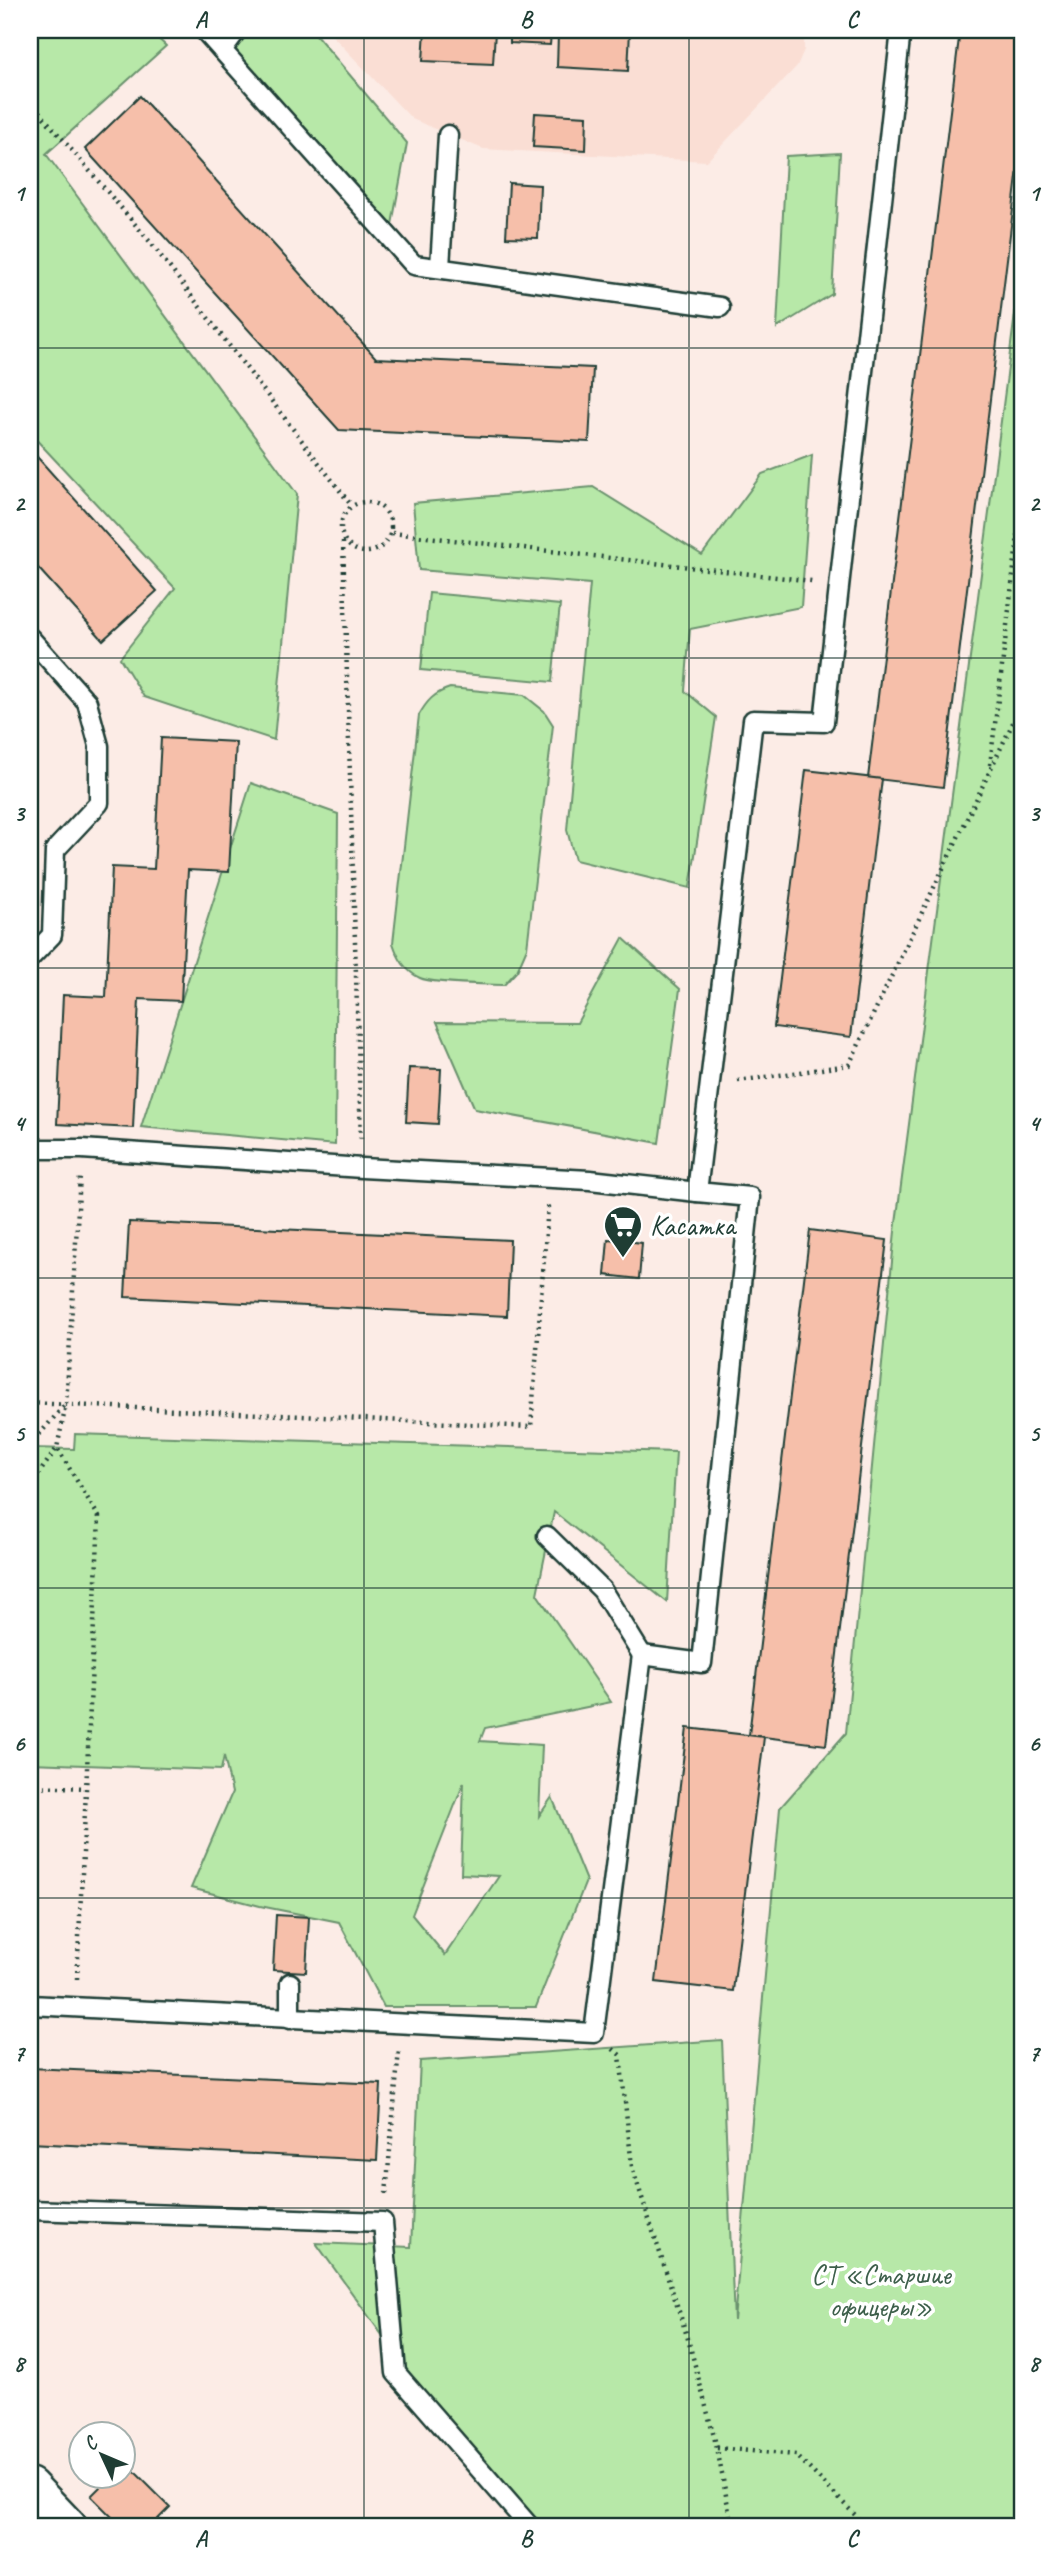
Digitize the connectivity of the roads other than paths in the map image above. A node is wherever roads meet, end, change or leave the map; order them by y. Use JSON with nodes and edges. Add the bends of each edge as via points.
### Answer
{"nodes":[{"id":1,"x":204,"y":30,"type":"edge"},
{"id":2,"x":237,"y":30,"type":"edge"},
{"id":3,"x":901,"y":30,"type":"edge"},
{"id":4,"x":222,"y":50,"type":"junction"},
{"id":5,"x":448,"y":135,"type":"dead end"},
{"id":6,"x":440,"y":267,"type":"junction"},
{"id":7,"x":720,"y":307,"type":"dead end"},
{"id":8,"x":30,"y":638,"type":"edge"},
{"id":9,"x":30,"y":958,"type":"edge"},
{"id":10,"x":30,"y":1149,"type":"edge"},
{"id":11,"x":697,"y":1192,"type":"junction"},
{"id":12,"x":547,"y":1536,"type":"dead end"},
{"id":13,"x":642,"y":1655,"type":"junction"},
{"id":14,"x":290,"y":1983,"type":"dead end"},
{"id":15,"x":30,"y":2005,"type":"edge"},
{"id":16,"x":290,"y":2019,"type":"junction"},
{"id":17,"x":30,"y":2210,"type":"edge"},
{"id":18,"x":30,"y":2486,"type":"edge"},
{"id":19,"x":69,"y":2527,"type":"edge"},
{"id":20,"x":530,"y":2527,"type":"edge"}],
"edges":[{"from":1,"to":4,"type":"lane"},
{"from":2,"to":4,"type":"lane"},
{"from":3,"to":11,"type":"lane","via":[[824,722],[753,720]]},
{"from":4,"to":6,"type":"lane","via":[[414,265]]},
{"from":5,"to":6,"type":"lane"},
{"from":6,"to":7,"type":"lane"},
{"from":8,"to":9,"type":"lane","via":[[87,702],[99,746],[99,803],[55,849],[52,935]]},
{"from":10,"to":11,"type":"lane","via":[[590,1180]]},
{"from":11,"to":13,"type":"lane","via":[[750,1197],[702,1663]]},
{"from":12,"to":13,"type":"lane","via":[[602,1590]]},
{"from":13,"to":16,"type":"lane","via":[[594,2034]]},
{"from":14,"to":16,"type":"lane"},
{"from":15,"to":16,"type":"lane"},
{"from":17,"to":20,"type":"lane","via":[[383,2222],[396,2373]]},
{"from":18,"to":19,"type":"street"}]}
